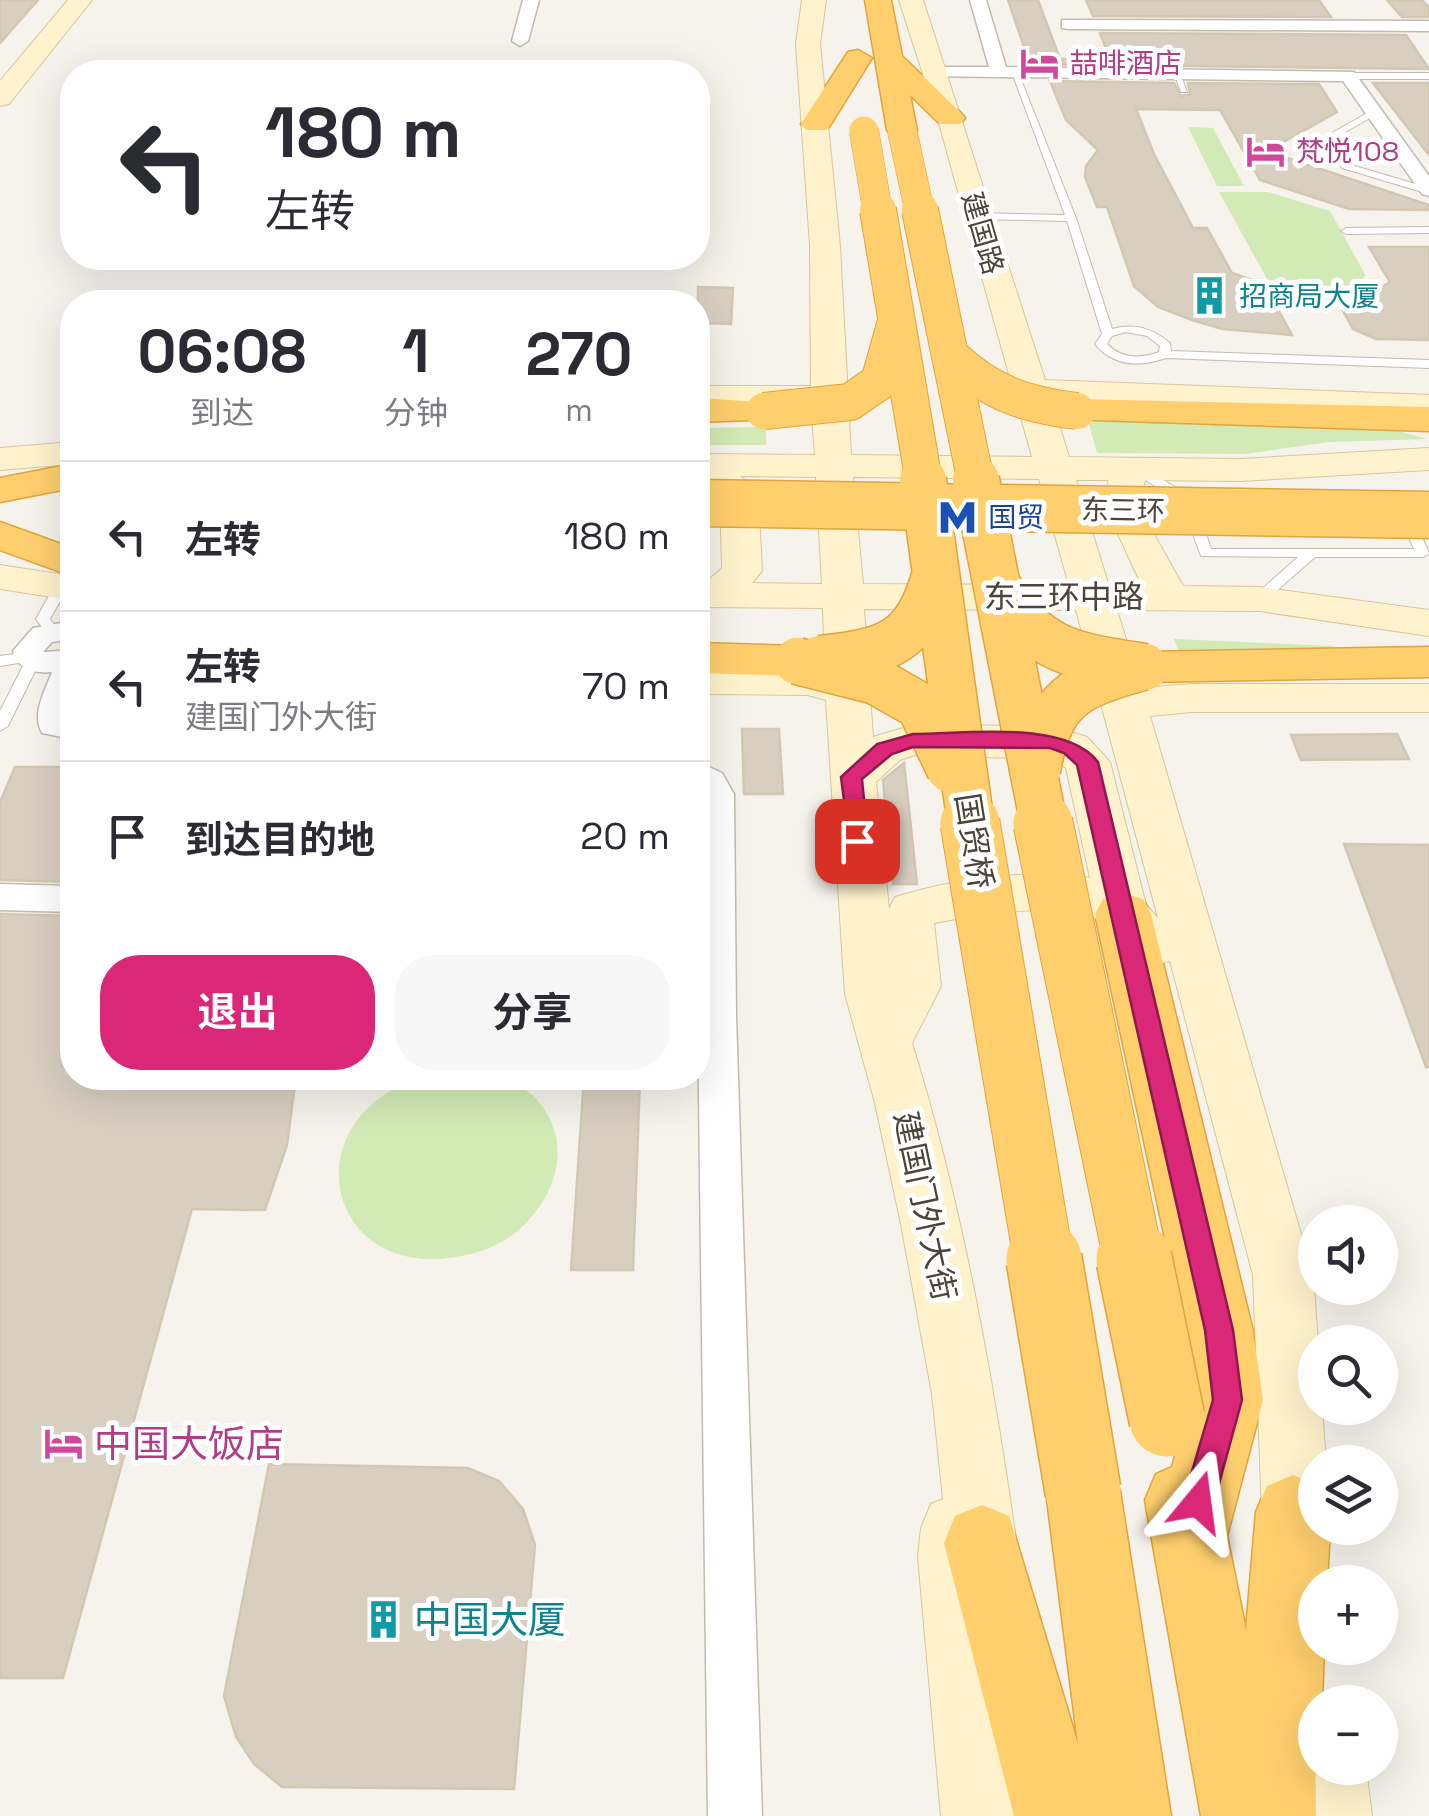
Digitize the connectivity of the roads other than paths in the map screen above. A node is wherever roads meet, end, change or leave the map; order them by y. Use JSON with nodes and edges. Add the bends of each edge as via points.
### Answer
{"nodes":[{"id":1,"x":80,"y":0,"type":"edge"},
{"id":2,"x":531,"y":0,"type":"edge"},
{"id":3,"x":814,"y":0,"type":"edge"},
{"id":4,"x":878,"y":0,"type":"edge"},
{"id":5,"x":911,"y":0,"type":"edge"},
{"id":6,"x":978,"y":0,"type":"edge"},
{"id":7,"x":1429,"y":26,"type":"edge"},
{"id":8,"x":520,"y":41,"type":"dead end"},
{"id":9,"x":1076,"y":41,"type":"junction"},
{"id":10,"x":855,"y":43,"type":"junction"},
{"id":11,"x":889,"y":59,"type":"junction"},
{"id":12,"x":929,"y":72,"type":"junction"},
{"id":13,"x":1007,"y":72,"type":"junction"},
{"id":14,"x":1348,"y":76,"type":"junction"},
{"id":15,"x":1429,"y":76,"type":"edge"},
{"id":16,"x":814,"y":93,"type":"junction"},
{"id":17,"x":0,"y":98,"type":"edge"},
{"id":18,"x":1374,"y":113,"type":"junction"},
{"id":19,"x":883,"y":126,"type":"junction"},
{"id":20,"x":1426,"y":183,"type":"edge"},
{"id":21,"x":1071,"y":218,"type":"junction"},
{"id":22,"x":981,"y":230,"type":"junction"},
{"id":23,"x":1429,"y":230,"type":"edge"},
{"id":24,"x":1346,"y":231,"type":"dead end"},
{"id":25,"x":825,"y":246,"type":"junction"},
{"id":26,"x":896,"y":321,"type":"junction"},
{"id":27,"x":1108,"y":334,"type":"junction"},
{"id":28,"x":1018,"y":351,"type":"junction"},
{"id":29,"x":827,"y":354,"type":"junction"},
{"id":30,"x":1165,"y":354,"type":"junction"},
{"id":31,"x":952,"y":357,"type":"junction"},
{"id":32,"x":1429,"y":364,"type":"edge"},
{"id":33,"x":1030,"y":390,"type":"junction"},
{"id":34,"x":710,"y":396,"type":"edge"},
{"id":35,"x":828,"y":397,"type":"junction"},
{"id":36,"x":710,"y":410,"type":"edge"},
{"id":37,"x":764,"y":410,"type":"junction"},
{"id":38,"x":1077,"y":411,"type":"junction"},
{"id":39,"x":1421,"y":416,"type":"edge"},
{"id":40,"x":60,"y":454,"type":"edge"},
{"id":41,"x":0,"y":459,"type":"edge"},
{"id":42,"x":1429,"y":459,"type":"edge"},
{"id":43,"x":710,"y":464,"type":"edge"},
{"id":44,"x":832,"y":468,"type":"junction"},
{"id":45,"x":1054,"y":468,"type":"junction"},
{"id":46,"x":1132,"y":469,"type":"junction"},
{"id":47,"x":710,"y":472,"type":"edge"},
{"id":48,"x":60,"y":479,"type":"edge"},
{"id":49,"x":924,"y":483,"type":"junction"},
{"id":50,"x":976,"y":483,"type":"junction"},
{"id":51,"x":0,"y":492,"type":"edge"},
{"id":52,"x":60,"y":494,"type":"edge"},
{"id":53,"x":1189,"y":500,"type":"junction"},
{"id":54,"x":710,"y":503,"type":"edge"},
{"id":55,"x":1421,"y":520,"type":"edge"},
{"id":56,"x":60,"y":530,"type":"edge"},
{"id":57,"x":0,"y":532,"type":"edge"},
{"id":58,"x":710,"y":534,"type":"edge"},
{"id":59,"x":1359,"y":542,"type":"junction"},
{"id":60,"x":1429,"y":550,"type":"edge"},
{"id":61,"x":1312,"y":553,"type":"junction"},
{"id":62,"x":60,"y":573,"type":"edge"},
{"id":63,"x":936,"y":574,"type":"junction"},
{"id":64,"x":0,"y":578,"type":"edge"},
{"id":65,"x":995,"y":578,"type":"junction"},
{"id":66,"x":60,"y":579,"type":"edge"},
{"id":67,"x":710,"y":592,"type":"edge"},
{"id":68,"x":60,"y":593,"type":"edge"},
{"id":69,"x":710,"y":595,"type":"edge"},
{"id":70,"x":842,"y":597,"type":"junction"},
{"id":71,"x":1091,"y":597,"type":"junction"},
{"id":72,"x":1170,"y":597,"type":"junction"},
{"id":73,"x":1259,"y":599,"type":"junction"},
{"id":74,"x":1429,"y":623,"type":"edge"},
{"id":75,"x":0,"y":633,"type":"edge"},
{"id":76,"x":46,"y":650,"type":"edge"},
{"id":77,"x":710,"y":658,"type":"edge"},
{"id":78,"x":798,"y":661,"type":"junction"},
{"id":79,"x":1429,"y":662,"type":"edge"},
{"id":80,"x":710,"y":680,"type":"edge"},
{"id":81,"x":1134,"y":685,"type":"junction"},
{"id":82,"x":848,"y":692,"type":"junction"},
{"id":83,"x":1429,"y":698,"type":"edge"},
{"id":84,"x":0,"y":726,"type":"edge"},
{"id":85,"x":60,"y":727,"type":"edge"},
{"id":86,"x":852,"y":777,"type":"junction"},
{"id":87,"x":710,"y":781,"type":"edge"},
{"id":88,"x":1035,"y":784,"type":"junction"},
{"id":89,"x":970,"y":815,"type":"junction"},
{"id":90,"x":0,"y":897,"type":"edge"},
{"id":91,"x":60,"y":900,"type":"edge"},
{"id":92,"x":1123,"y":914,"type":"junction"},
{"id":93,"x":1204,"y":1002,"type":"junction"},
{"id":94,"x":886,"y":1044,"type":"junction"},
{"id":95,"x":964,"y":1394,"type":"junction"},
{"id":96,"x":1293,"y":1512,"type":"junction"},
{"id":97,"x":1189,"y":1536,"type":"junction"},
{"id":98,"x":982,"y":1543,"type":"junction"},
{"id":99,"x":1317,"y":1685,"type":"edge"},
{"id":100,"x":1330,"y":1785,"type":"edge"},
{"id":101,"x":735,"y":1816,"type":"edge"},
{"id":102,"x":979,"y":1816,"type":"edge"},
{"id":103,"x":1017,"y":1816,"type":"edge"},
{"id":104,"x":1056,"y":1816,"type":"edge"},
{"id":105,"x":1129,"y":1816,"type":"edge"},
{"id":106,"x":1243,"y":1816,"type":"edge"},
{"id":107,"x":1274,"y":1816,"type":"edge"},
{"id":108,"x":1334,"y":1816,"type":"edge"}],
"edges":[{"from":1,"to":17,"type":"street"},
{"from":2,"to":8,"type":"street"},
{"from":3,"to":16,"type":"street","name":"建国路","via":[[808,44]]},
{"from":4,"to":11,"type":"highway","name":"建国路"},
{"from":5,"to":12,"type":"street","name":"建国路"},
{"from":6,"to":13,"type":"street"},
{"from":7,"to":9,"type":"street"},
{"from":9,"to":13,"type":"street"},
{"from":9,"to":14,"type":"street","via":[[1180,83]]},
{"from":10,"to":16,"type":"highway"},
{"from":10,"to":19,"type":"highway","name":"建国路"},
{"from":10,"to":19,"type":"highway"},
{"from":11,"to":19,"type":"highway","name":"建国路"},
{"from":11,"to":19,"type":"highway"},
{"from":12,"to":13,"type":"street"},
{"from":12,"to":19,"type":"street","name":"建国路"},
{"from":13,"to":21,"type":"lane"},
{"from":14,"to":15,"type":"lane"},
{"from":14,"to":18,"type":"street"},
{"from":16,"to":19,"type":"street","name":"建国路"},
{"from":18,"to":20,"type":"street"},
{"from":18,"to":20,"type":"lane","via":[[1326,139],[1345,166]]},
{"from":19,"to":22,"type":"street","name":"建国路"},
{"from":19,"to":25,"type":"street","name":"建国路"},
{"from":19,"to":26,"type":"highway","name":"国贸桥","bridge":true},
{"from":19,"to":31,"type":"highway","bridge":true},
{"from":21,"to":22,"type":"lane"},
{"from":21,"to":27,"type":"lane"},
{"from":22,"to":25,"type":"street"},
{"from":22,"to":28,"type":"street","name":"建国路"},
{"from":23,"to":24,"type":"lane"},
{"from":25,"to":29,"type":"street","name":"建国路"},
{"from":26,"to":37,"type":"highway","bridge":true,"via":[[879,382],[850,402]]},
{"from":26,"to":49,"type":"highway","name":"国贸桥","bridge":true},
{"from":27,"to":30,"type":"lane","via":[[1151,334],[1166,345]]},
{"from":27,"to":30,"type":"lane","via":[[1101,344],[1118,357],[1151,361]]},
{"from":28,"to":29,"type":"street","via":[[992,364],[859,364]]},
{"from":28,"to":33,"type":"street","name":"建国路"},
{"from":29,"to":35,"type":"street","name":"建国路"},
{"from":30,"to":32,"type":"lane"},
{"from":31,"to":38,"type":"highway","bridge":true,"via":[[1009,401]]},
{"from":31,"to":50,"type":"highway","bridge":true},
{"from":33,"to":39,"type":"street"},
{"from":33,"to":45,"type":"street","name":"建国路"},
{"from":34,"to":35,"type":"street"},
{"from":35,"to":44,"type":"street","name":"建国路"},
{"from":36,"to":37,"type":"highway"},
{"from":37,"to":49,"type":"highway","bridge":true,"via":[[851,423]]},
{"from":38,"to":39,"type":"highway"},
{"from":38,"to":50,"type":"highway","bridge":true,"via":[[997,434],[985,448]]},
{"from":40,"to":41,"type":"street"},
{"from":42,"to":46,"type":"street"},
{"from":43,"to":44,"type":"street"},
{"from":44,"to":45,"type":"street"},
{"from":44,"to":70,"type":"street","name":"建国门外大街"},
{"from":45,"to":46,"type":"street"},
{"from":45,"to":71,"type":"street","name":"建国路"},
{"from":46,"to":53,"type":"lane"},
{"from":46,"to":72,"type":"street","via":[[1123,487],[1145,560]]},
{"from":47,"to":67,"type":"street","via":[[739,493],[742,572]]},
{"from":48,"to":51,"type":"highway"},
{"from":49,"to":63,"type":"highway","name":"国贸桥","bridge":true},
{"from":50,"to":65,"type":"highway","bridge":true},
{"from":51,"to":52,"type":"highway"},
{"from":53,"to":61,"type":"lane","via":[[1206,553]]},
{"from":53,"to":61,"type":"lane","via":[[1400,502],[1423,552]]},
{"from":54,"to":55,"type":"highway","name":"东三环","bridge":true},
{"from":55,"to":59,"type":"highway","name":"东三环"},
{"from":56,"to":57,"type":"highway"},
{"from":57,"to":62,"type":"highway"},
{"from":58,"to":59,"type":"highway","name":"东三环","bridge":true},
{"from":59,"to":60,"type":"highway"},
{"from":61,"to":73,"type":"lane"},
{"from":63,"to":78,"type":"highway","bridge":true,"via":[[929,606],[894,646]]},
{"from":63,"to":89,"type":"highway","name":"国贸桥","bridge":true},
{"from":64,"to":66,"type":"street"},
{"from":65,"to":81,"type":"highway","bridge":true,"via":[[1032,637]]},
{"from":65,"to":88,"type":"highway","bridge":true},
{"from":68,"to":76,"type":"lane","via":[[43,619]]},
{"from":69,"to":70,"type":"street","name":"东三环中路"},
{"from":70,"to":71,"type":"street","name":"东三环中路"},
{"from":70,"to":82,"type":"street","name":"建国门外大街"},
{"from":71,"to":72,"type":"street","name":"东三环中路"},
{"from":71,"to":81,"type":"street"},
{"from":72,"to":73,"type":"street","name":"东三环中路"},
{"from":73,"to":74,"type":"street","name":"东三环中路"},
{"from":75,"to":76,"type":"street"},
{"from":76,"to":84,"type":"lane"},
{"from":76,"to":85,"type":"street","via":[[53,726]]},
{"from":77,"to":78,"type":"highway"},
{"from":78,"to":89,"type":"highway","bridge":true,"via":[[876,681],[920,706]]},
{"from":79,"to":81,"type":"highway"},
{"from":80,"to":82,"type":"street","via":[[809,681]]},
{"from":81,"to":83,"type":"street","via":[[1192,698]]},
{"from":81,"to":88,"type":"highway","bridge":true,"via":[[1097,679],[1060,699],[1041,738]]},
{"from":81,"to":93,"type":"street"},
{"from":82,"to":86,"type":"street","name":"建国门外大街"},
{"from":86,"to":92,"type":"street","via":[[884,749],[913,740],[1052,741],[1071,748],[1087,762]]},
{"from":86,"to":94,"type":"street","name":"建国门外大街","via":[[871,994]]},
{"from":87,"to":101,"type":"street","via":[[718,794]]},
{"from":88,"to":97,"type":"highway","bridge":true},
{"from":89,"to":105,"type":"highway","name":"国贸桥","bridge":true,"via":[[1084,1491]]},
{"from":90,"to":91,"type":"street"},
{"from":92,"to":93,"type":"street"},
{"from":92,"to":94,"type":"street","via":[[1096,896],[974,896],[913,910],[908,927],[915,986]]},
{"from":92,"to":97,"type":"highway","via":[[1219,1330],[1228,1400]]},
{"from":93,"to":96,"type":"street","via":[[1282,1275]]},
{"from":94,"to":95,"type":"street","name":"建国门外大街"},
{"from":95,"to":98,"type":"street","name":"建国门外大街"},
{"from":95,"to":102,"type":"street","via":[[953,1557]]},
{"from":96,"to":99,"type":"street"},
{"from":96,"to":107,"type":"highway"},
{"from":97,"to":106,"type":"highway"},
{"from":98,"to":103,"type":"street","name":"建国门外大街"},
{"from":98,"to":104,"type":"highway"},
{"from":100,"to":108,"type":"street"}]}
